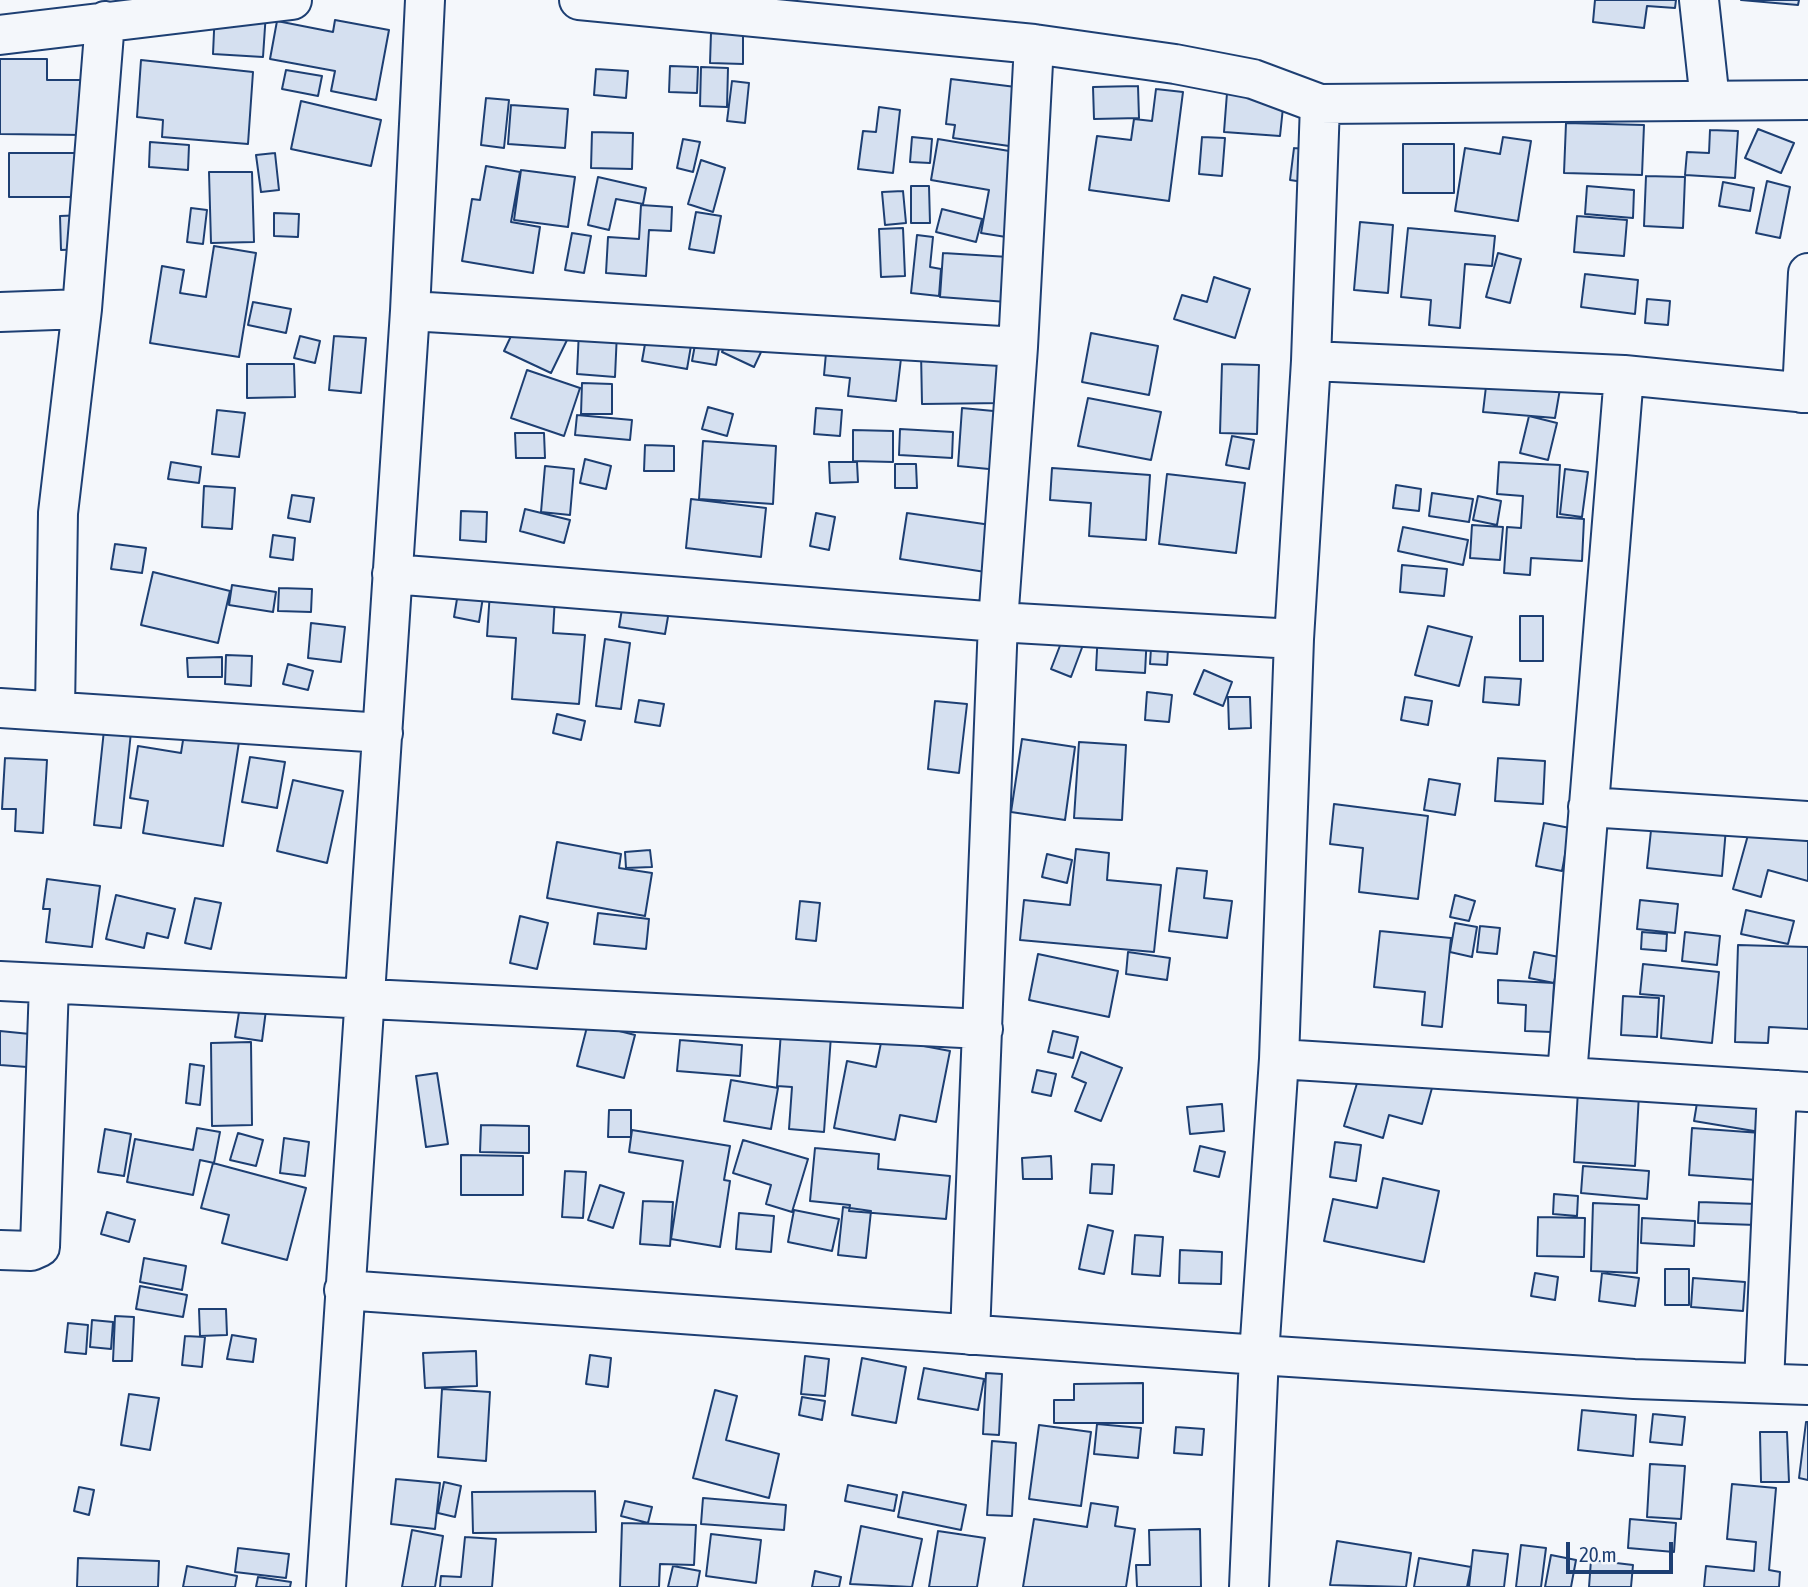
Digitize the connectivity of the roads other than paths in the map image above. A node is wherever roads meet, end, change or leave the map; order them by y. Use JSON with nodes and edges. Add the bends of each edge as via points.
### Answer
{"nodes":[{"id":1,"x":292,"y":0,"type":"edge"},
{"id":2,"x":425,"y":0,"type":"edge"},
{"id":3,"x":579,"y":0,"type":"edge"},
{"id":4,"x":1699,"y":0,"type":"edge"},
{"id":5,"x":106,"y":22,"type":"junction"},
{"id":6,"x":0,"y":35,"type":"edge"},
{"id":7,"x":1034,"y":44,"type":"junction"},
{"id":8,"x":1808,"y":100,"type":"edge"},
{"id":9,"x":1710,"y":102,"type":"junction"},
{"id":10,"x":1320,"y":104,"type":"junction"},
{"id":11,"x":1808,"y":273,"type":"edge"},
{"id":12,"x":82,"y":309,"type":"junction"},
{"id":13,"x":410,"y":311,"type":"junction"},
{"id":14,"x":0,"y":312,"type":"edge"},
{"id":15,"x":1018,"y":347,"type":"junction"},
{"id":16,"x":1311,"y":361,"type":"junction"},
{"id":17,"x":1624,"y":375,"type":"junction"},
{"id":18,"x":1805,"y":393,"type":"edge"},
{"id":19,"x":392,"y":574,"type":"junction"},
{"id":20,"x":998,"y":622,"type":"junction"},
{"id":21,"x":1294,"y":639,"type":"junction"},
{"id":22,"x":0,"y":708,"type":"edge"},
{"id":23,"x":55,"y":710,"type":"junction"},
{"id":24,"x":383,"y":733,"type":"junction"},
{"id":25,"x":1588,"y":807,"type":"junction"},
{"id":26,"x":1808,"y":821,"type":"edge"},
{"id":27,"x":0,"y":981,"type":"edge"},
{"id":28,"x":50,"y":984,"type":"junction"},
{"id":29,"x":364,"y":999,"type":"junction"},
{"id":30,"x":983,"y":1029,"type":"junction"},
{"id":31,"x":1279,"y":1059,"type":"junction"},
{"id":32,"x":1567,"y":1075,"type":"junction"},
{"id":33,"x":1792,"y":1091,"type":"edge"},
{"id":34,"x":0,"y":1250,"type":"edge"},
{"id":35,"x":344,"y":1290,"type":"junction"},
{"id":36,"x":970,"y":1335,"type":"junction"},
{"id":37,"x":1259,"y":1355,"type":"junction"},
{"id":38,"x":1764,"y":1383,"type":"junction"},
{"id":39,"x":1808,"y":1385,"type":"edge"},
{"id":40,"x":326,"y":1587,"type":"edge"},
{"id":41,"x":1249,"y":1587,"type":"edge"}],
"edges":[{"from":1,"to":5,"type":"street"},
{"from":2,"to":13,"type":"street"},
{"from":3,"to":7,"type":"street"},
{"from":4,"to":9,"type":"street"},
{"from":5,"to":6,"type":"street"},
{"from":5,"to":12,"type":"street"},
{"from":7,"to":10,"type":"street","via":[[1253,79]]},
{"from":7,"to":15,"type":"street"},
{"from":8,"to":9,"type":"street"},
{"from":9,"to":10,"type":"street"},
{"from":10,"to":16,"type":"street"},
{"from":11,"to":18,"type":"street"},
{"from":12,"to":14,"type":"street"},
{"from":12,"to":23,"type":"street","via":[[58,513]]},
{"from":13,"to":15,"type":"street"},
{"from":13,"to":19,"type":"street"},
{"from":15,"to":20,"type":"street"},
{"from":16,"to":17,"type":"street"},
{"from":16,"to":21,"type":"street"},
{"from":17,"to":18,"type":"street"},
{"from":17,"to":25,"type":"street"},
{"from":19,"to":20,"type":"street"},
{"from":19,"to":24,"type":"street"},
{"from":20,"to":21,"type":"street"},
{"from":20,"to":30,"type":"street"},
{"from":21,"to":31,"type":"street"},
{"from":22,"to":23,"type":"street"},
{"from":23,"to":24,"type":"street"},
{"from":24,"to":29,"type":"street"},
{"from":25,"to":26,"type":"street"},
{"from":25,"to":32,"type":"street"},
{"from":27,"to":28,"type":"street"},
{"from":28,"to":29,"type":"street"},
{"from":28,"to":34,"type":"street","via":[[40,1247]]},
{"from":29,"to":30,"type":"street"},
{"from":29,"to":35,"type":"street"},
{"from":30,"to":36,"type":"street"},
{"from":31,"to":32,"type":"street"},
{"from":31,"to":37,"type":"street"},
{"from":32,"to":33,"type":"street"},
{"from":33,"to":38,"type":"street"},
{"from":35,"to":36,"type":"street"},
{"from":35,"to":40,"type":"street"},
{"from":36,"to":37,"type":"street"},
{"from":37,"to":38,"type":"street"},
{"from":37,"to":41,"type":"street"},
{"from":38,"to":39,"type":"street"}]}
